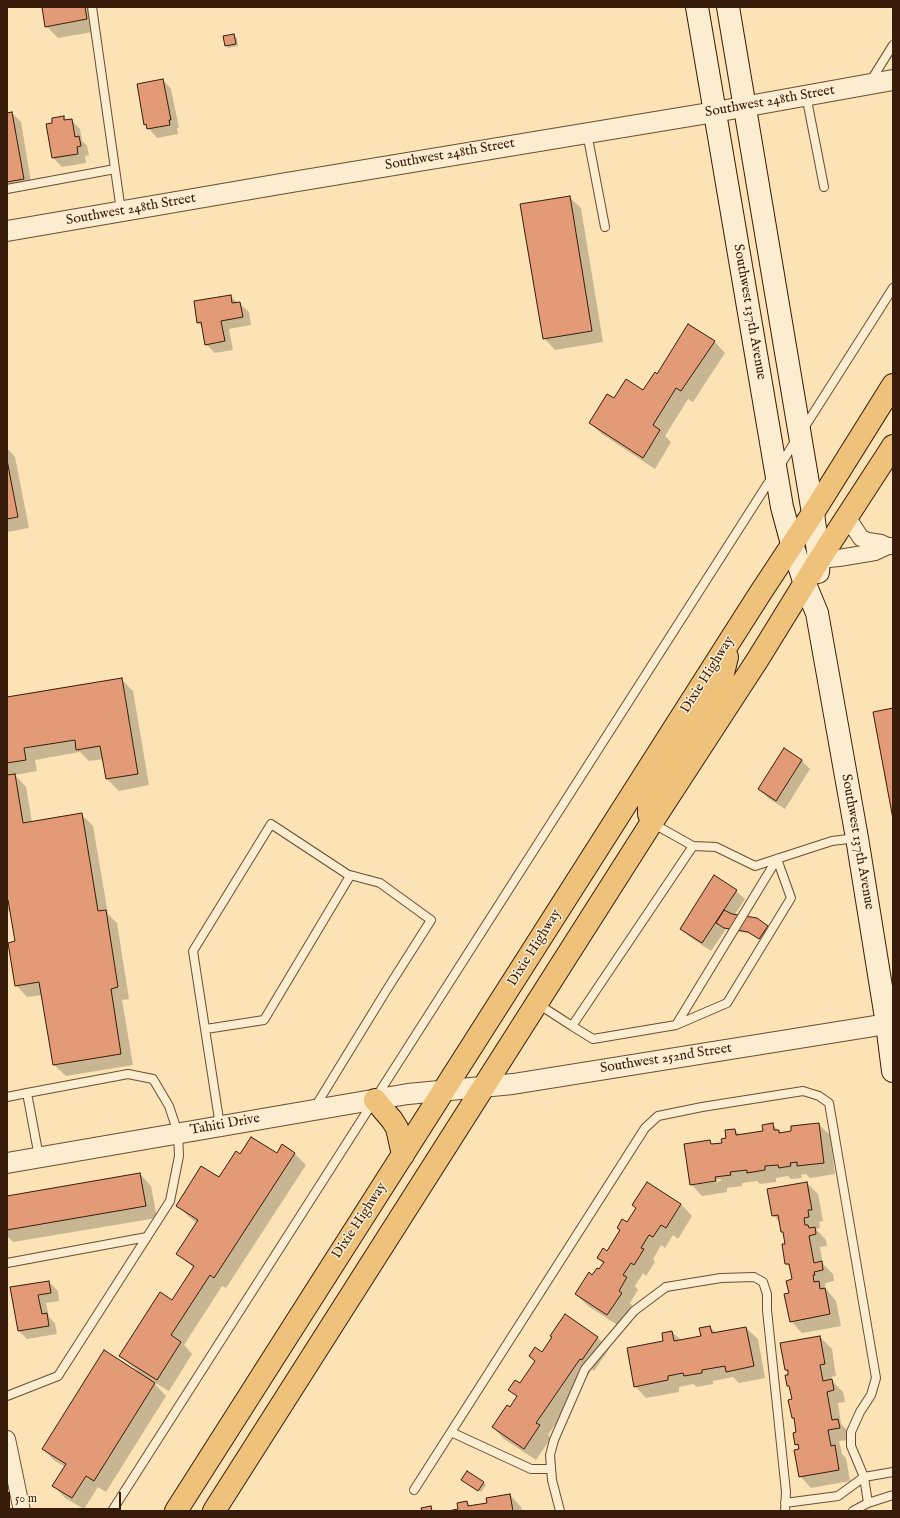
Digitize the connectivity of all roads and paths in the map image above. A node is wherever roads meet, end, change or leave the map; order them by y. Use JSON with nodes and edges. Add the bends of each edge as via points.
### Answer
{"nodes":[{"id":1,"x":92,"y":7,"type":"edge"},
{"id":2,"x":696,"y":7,"type":"edge"},
{"id":3,"x":728,"y":7,"type":"edge"},
{"id":4,"x":893,"y":45,"type":"edge"},
{"id":5,"x":893,"y":80,"type":"edge"},
{"id":6,"x":868,"y":84,"type":"junction"},
{"id":7,"x":806,"y":95,"type":"junction"},
{"id":8,"x":744,"y":107,"type":"junction"},
{"id":9,"x":715,"y":112,"type":"junction"},
{"id":10,"x":586,"y":132,"type":"junction"},
{"id":11,"x":115,"y":169,"type":"junction"},
{"id":12,"x":824,"y":187,"type":"dead end"},
{"id":13,"x":7,"y":189,"type":"edge"},
{"id":14,"x":122,"y":212,"type":"junction"},
{"id":15,"x":605,"y":227,"type":"dead end"},
{"id":16,"x":7,"y":232,"type":"edge"},
{"id":17,"x":893,"y":288,"type":"edge"},
{"id":18,"x":893,"y":385,"type":"edge"},
{"id":19,"x":800,"y":435,"type":"junction"},
{"id":20,"x":893,"y":446,"type":"edge"},
{"id":21,"x":776,"y":471,"type":"junction"},
{"id":22,"x":813,"y":513,"type":"junction"},
{"id":23,"x":847,"y":517,"type":"junction"},
{"id":24,"x":792,"y":544,"type":"junction"},
{"id":25,"x":890,"y":546,"type":"edge"},
{"id":26,"x":819,"y":560,"type":"junction"},
{"id":27,"x":805,"y":584,"type":"junction"},
{"id":28,"x":816,"y":613,"type":"junction"},
{"id":29,"x":731,"y":638,"type":"junction"},
{"id":30,"x":652,"y":822,"type":"junction"},
{"id":31,"x":857,"y":838,"type":"junction"},
{"id":32,"x":693,"y":846,"type":"junction"},
{"id":33,"x":777,"y":858,"type":"junction"},
{"id":34,"x":350,"y":875,"type":"junction"},
{"id":35,"x":537,"y":1004,"type":"junction"},
{"id":36,"x":889,"y":1018,"type":"edge"},
{"id":37,"x":676,"y":1025,"type":"junction"},
{"id":38,"x":572,"y":1026,"type":"junction"},
{"id":39,"x":206,"y":1029,"type":"junction"},
{"id":40,"x":893,"y":1071,"type":"edge"},
{"id":41,"x":484,"y":1087,"type":"junction"},
{"id":42,"x":444,"y":1091,"type":"junction"},
{"id":43,"x":27,"y":1093,"type":"junction"},
{"id":44,"x":7,"y":1097,"type":"edge"},
{"id":45,"x":375,"y":1100,"type":"junction"},
{"id":46,"x":314,"y":1110,"type":"junction"},
{"id":47,"x":220,"y":1126,"type":"junction"},
{"id":48,"x":178,"y":1133,"type":"junction"},
{"id":49,"x":403,"y":1155,"type":"junction"},
{"id":50,"x":39,"y":1157,"type":"junction"},
{"id":51,"x":7,"y":1162,"type":"edge"},
{"id":52,"x":147,"y":1237,"type":"junction"},
{"id":53,"x":7,"y":1263,"type":"edge"},
{"id":54,"x":7,"y":1396,"type":"edge"},
{"id":55,"x":451,"y":1432,"type":"junction"},
{"id":56,"x":7,"y":1439,"type":"edge"},
{"id":57,"x":551,"y":1469,"type":"junction"},
{"id":58,"x":893,"y":1472,"type":"edge"},
{"id":59,"x":864,"y":1477,"type":"junction"},
{"id":60,"x":414,"y":1490,"type":"dead end"},
{"id":61,"x":893,"y":1495,"type":"edge"},
{"id":62,"x":868,"y":1503,"type":"junction"},
{"id":63,"x":785,"y":1507,"type":"edge"},
{"id":64,"x":22,"y":1511,"type":"edge"},
{"id":65,"x":112,"y":1511,"type":"edge"},
{"id":66,"x":176,"y":1511,"type":"edge"},
{"id":67,"x":214,"y":1511,"type":"edge"},
{"id":68,"x":560,"y":1511,"type":"edge"},
{"id":69,"x":853,"y":1511,"type":"edge"}],
"edges":[{"from":1,"to":11,"type":"lane"},
{"from":2,"to":9,"type":"main road","name":"Southwest 137th Avenue"},
{"from":3,"to":8,"type":"main road","name":"Southwest 137th Avenue"},
{"from":4,"to":6,"type":"lane"},
{"from":5,"to":6,"type":"street","name":"Southwest 248th Street"},
{"from":6,"to":7,"type":"street","name":"Southwest 248th Street"},
{"from":7,"to":8,"type":"street","name":"Southwest 248th Street"},
{"from":7,"to":12,"type":"lane"},
{"from":8,"to":9,"type":"street","name":"Southwest 248th Street"},
{"from":8,"to":19,"type":"main road","name":"Southwest 137th Avenue"},
{"from":9,"to":10,"type":"street","name":"Southwest 248th Street"},
{"from":9,"to":21,"type":"main road","name":"Southwest 137th Avenue"},
{"from":10,"to":14,"type":"street","name":"Southwest 248th Street"},
{"from":10,"to":15,"type":"lane"},
{"from":11,"to":13,"type":"lane"},
{"from":11,"to":14,"type":"lane"},
{"from":14,"to":16,"type":"street","name":"Southwest 248th Street"},
{"from":17,"to":19,"type":"lane"},
{"from":18,"to":22,"type":"highway","name":"Dixie Highway"},
{"from":19,"to":21,"type":"lane"},
{"from":19,"to":22,"type":"main road","name":"Southwest 137th Avenue"},
{"from":20,"to":23,"type":"highway"},
{"from":21,"to":24,"type":"main road","name":"Southwest 137th Avenue"},
{"from":21,"to":45,"type":"lane"},
{"from":22,"to":24,"type":"highway","name":"Dixie Highway"},
{"from":22,"to":26,"type":"main road","name":"Southwest 137th Avenue"},
{"from":23,"to":25,"type":"street","via":[[861,538]]},
{"from":23,"to":26,"type":"highway"},
{"from":24,"to":27,"type":"main road","name":"Southwest 137th Avenue"},
{"from":24,"to":29,"type":"highway","name":"Dixie Highway"},
{"from":25,"to":26,"type":"street","via":[[875,552]]},
{"from":26,"to":27,"type":"highway"},
{"from":26,"to":28,"type":"main road","name":"Southwest 137th Avenue"},
{"from":27,"to":28,"type":"main road","name":"Southwest 137th Avenue"},
{"from":27,"to":30,"type":"highway"},
{"from":28,"to":31,"type":"main road","name":"Southwest 137th Avenue"},
{"from":29,"to":30,"type":"highway","via":[[719,690],[654,789],[649,801]]},
{"from":29,"to":42,"type":"highway","name":"Dixie Highway"},
{"from":30,"to":32,"type":"lane"},
{"from":30,"to":35,"type":"highway"},
{"from":31,"to":33,"type":"lane","via":[[832,841]]},
{"from":31,"to":36,"type":"main road","name":"Southwest 137th Avenue"},
{"from":32,"to":33,"type":"lane","via":[[716,847],[755,866]]},
{"from":32,"to":38,"type":"lane"},
{"from":33,"to":37,"type":"lane"},
{"from":33,"to":37,"type":"lane","via":[[791,898],[727,1003]]},
{"from":34,"to":39,"type":"lane","via":[[264,1020]]},
{"from":34,"to":39,"type":"lane","via":[[271,824],[193,951]]},
{"from":34,"to":46,"type":"lane","via":[[380,883],[431,920]]},
{"from":35,"to":38,"type":"lane"},
{"from":35,"to":41,"type":"highway"},
{"from":36,"to":40,"type":"main road","name":"Southwest 137th Avenue"},
{"from":36,"to":41,"type":"street","name":"Southwest 252nd Street"},
{"from":37,"to":38,"type":"lane","via":[[592,1039]]},
{"from":39,"to":47,"type":"lane"},
{"from":41,"to":42,"type":"street","name":"Southwest 252nd Street"},
{"from":41,"to":67,"type":"highway"},
{"from":42,"to":45,"type":"street","name":"Tahiti Drive"},
{"from":42,"to":49,"type":"highway","name":"Dixie Highway"},
{"from":43,"to":44,"type":"lane"},
{"from":43,"to":48,"type":"lane","via":[[128,1074],[152,1079],[169,1106]]},
{"from":43,"to":50,"type":"lane"},
{"from":45,"to":46,"type":"street","name":"Tahiti Drive"},
{"from":45,"to":49,"type":"highway","via":[[397,1128]]},
{"from":45,"to":65,"type":"lane"},
{"from":46,"to":47,"type":"street","name":"Tahiti Drive"},
{"from":47,"to":48,"type":"street","name":"Tahiti Drive"},
{"from":48,"to":50,"type":"street","name":"Tahiti Drive"},
{"from":48,"to":52,"type":"lane","via":[[179,1156],[170,1201]]},
{"from":49,"to":66,"type":"highway","name":"Dixie Highway"},
{"from":50,"to":51,"type":"street","name":"Tahiti Drive"},
{"from":52,"to":53,"type":"lane"},
{"from":52,"to":54,"type":"lane","via":[[58,1376]]},
{"from":55,"to":57,"type":"lane","via":[[531,1469]]},
{"from":55,"to":59,"type":"lane","via":[[645,1128],[658,1116],[803,1091],[819,1096],[829,1103],[876,1378],[871,1395],[851,1432],[851,1446]]},
{"from":55,"to":60,"type":"lane"},
{"from":56,"to":64,"type":"street"},
{"from":57,"to":63,"type":"lane","via":[[550,1455],[554,1440],[585,1369],[634,1311],[666,1287],[721,1278],[754,1277],[763,1282],[767,1294],[786,1492]]},
{"from":57,"to":68,"type":"lane"},
{"from":58,"to":59,"type":"lane"},
{"from":59,"to":62,"type":"lane"},
{"from":59,"to":63,"type":"lane","via":[[838,1496]]},
{"from":61,"to":62,"type":"lane"},
{"from":62,"to":69,"type":"lane"}]}
